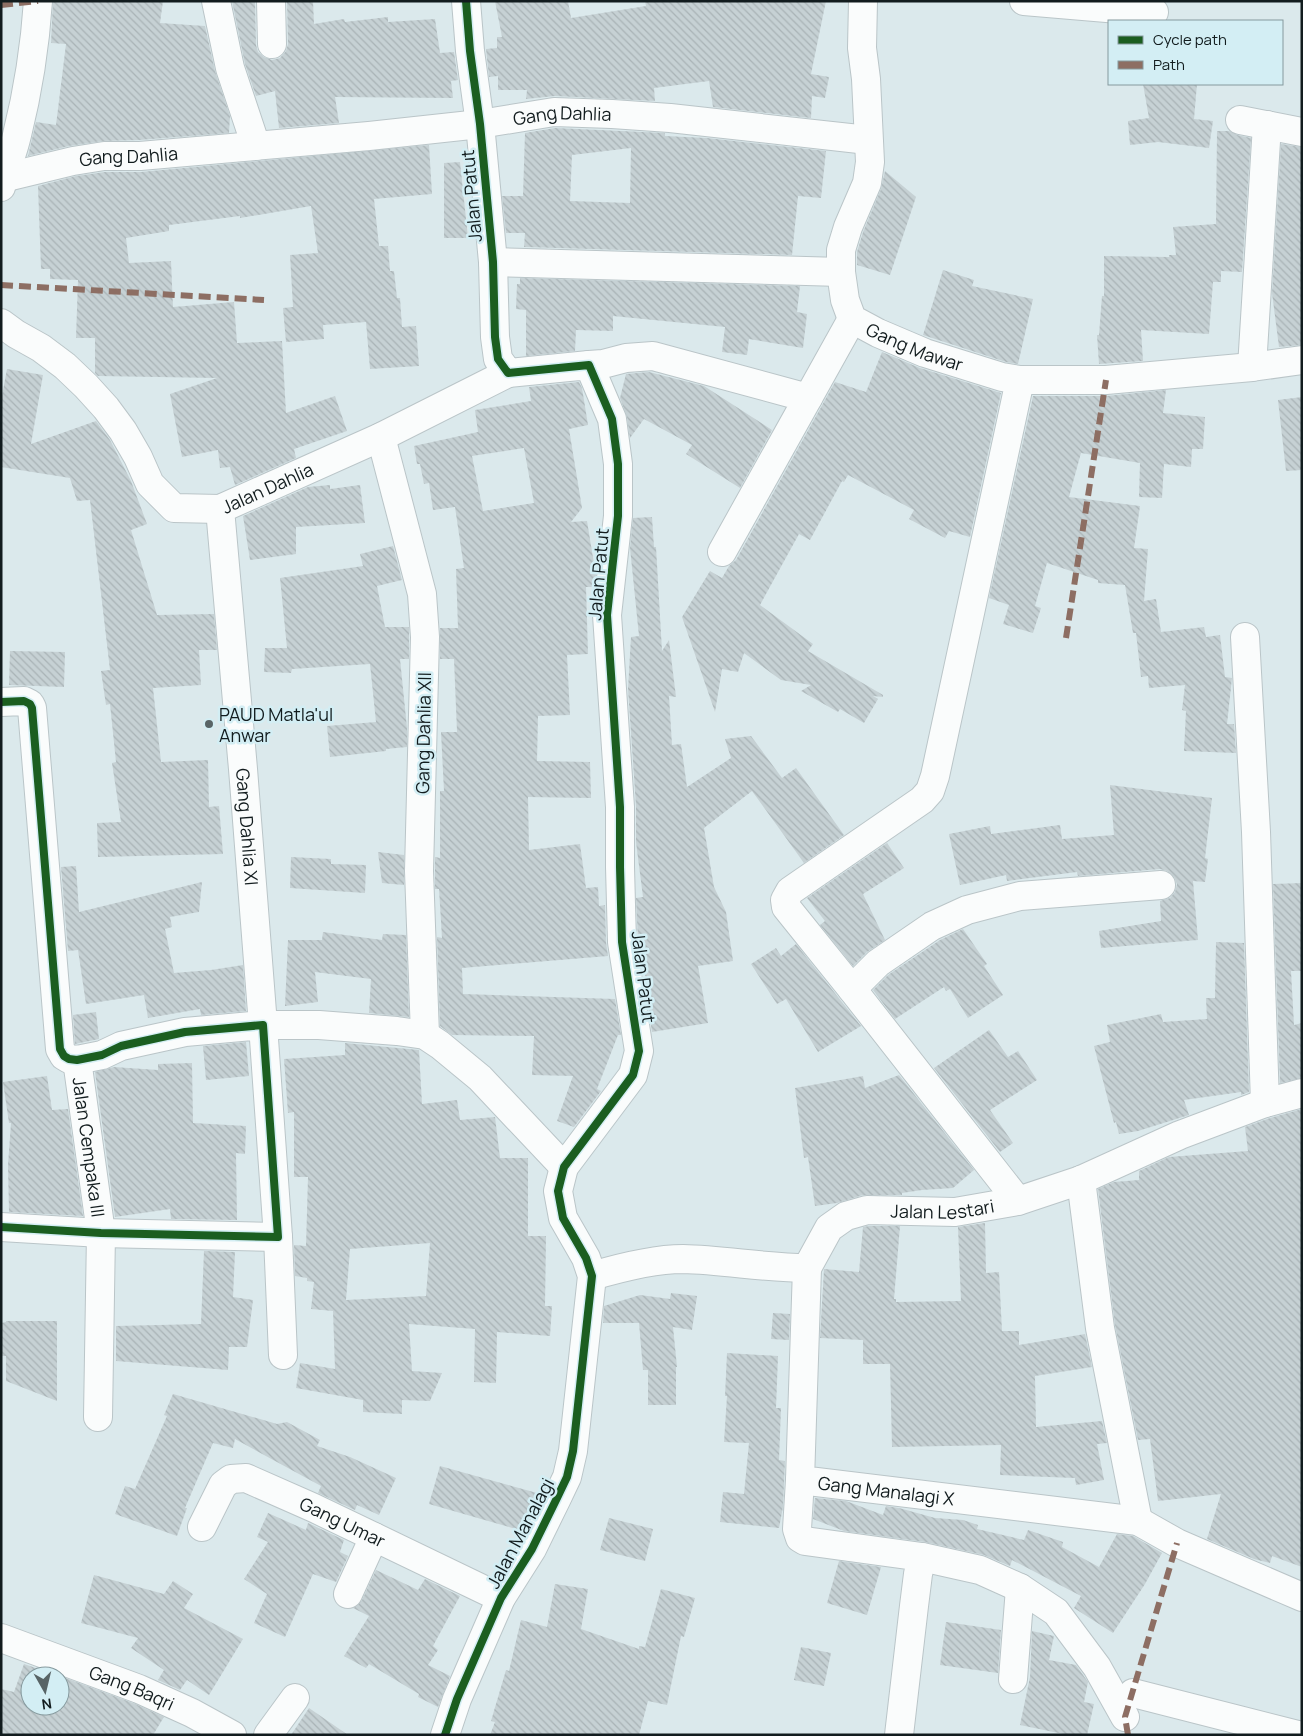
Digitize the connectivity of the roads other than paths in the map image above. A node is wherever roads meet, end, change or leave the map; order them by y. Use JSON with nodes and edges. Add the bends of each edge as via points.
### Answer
{"nodes":[{"id":1,"x":38,"y":1,"type":"edge"},
{"id":2,"x":216,"y":1,"type":"edge"},
{"id":3,"x":271,"y":1,"type":"edge"},
{"id":4,"x":466,"y":1,"type":"edge"},
{"id":5,"x":863,"y":1,"type":"edge"},
{"id":6,"x":1024,"y":1,"type":"edge"},
{"id":7,"x":1154,"y":12,"type":"dead end"},
{"id":8,"x":272,"y":44,"type":"dead end"},
{"id":9,"x":1240,"y":120,"type":"dead end"},
{"id":10,"x":480,"y":124,"type":"junction"},
{"id":11,"x":1267,"y":125,"type":"junction"},
{"id":12,"x":1302,"y":132,"type":"edge"},
{"id":13,"x":868,"y":140,"type":"junction"},
{"id":14,"x":256,"y":146,"type":"junction"},
{"id":15,"x":2,"y":182,"type":"edge"},
{"id":16,"x":493,"y":262,"type":"junction"},
{"id":17,"x":841,"y":272,"type":"junction"},
{"id":18,"x":852,"y":319,"type":"junction"},
{"id":19,"x":1,"y":324,"type":"edge"},
{"id":20,"x":1302,"y":360,"type":"edge"},
{"id":21,"x":589,"y":365,"type":"junction"},
{"id":22,"x":1252,"y":367,"type":"junction"},
{"id":23,"x":508,"y":374,"type":"junction"},
{"id":24,"x":1020,"y":380,"type":"junction"},
{"id":25,"x":808,"y":398,"type":"junction"},
{"id":26,"x":381,"y":437,"type":"junction"},
{"id":27,"x":220,"y":509,"type":"junction"},
{"id":28,"x":722,"y":552,"type":"dead end"},
{"id":29,"x":1245,"y":637,"type":"dead end"},
{"id":30,"x":1,"y":702,"type":"edge"},
{"id":31,"x":1161,"y":885,"type":"dead end"},
{"id":32,"x":852,"y":989,"type":"junction"},
{"id":33,"x":264,"y":1025,"type":"junction"},
{"id":34,"x":425,"y":1035,"type":"junction"},
{"id":35,"x":77,"y":1060,"type":"junction"},
{"id":36,"x":1302,"y":1093,"type":"edge"},
{"id":37,"x":1265,"y":1103,"type":"junction"},
{"id":38,"x":564,"y":1166,"type":"junction"},
{"id":39,"x":1081,"y":1180,"type":"junction"},
{"id":40,"x":1018,"y":1201,"type":"junction"},
{"id":41,"x":1,"y":1227,"type":"edge"},
{"id":42,"x":101,"y":1232,"type":"junction"},
{"id":43,"x":278,"y":1237,"type":"junction"},
{"id":44,"x":807,"y":1268,"type":"junction"},
{"id":45,"x":592,"y":1276,"type":"junction"},
{"id":46,"x":282,"y":1355,"type":"dead end"},
{"id":47,"x":98,"y":1417,"type":"dead end"},
{"id":48,"x":800,"y":1480,"type":"junction"},
{"id":49,"x":1138,"y":1521,"type":"junction"},
{"id":50,"x":202,"y":1527,"type":"dead end"},
{"id":51,"x":374,"y":1537,"type":"junction"},
{"id":52,"x":922,"y":1557,"type":"junction"},
{"id":53,"x":1020,"y":1588,"type":"junction"},
{"id":54,"x":348,"y":1594,"type":"dead end"},
{"id":55,"x":1302,"y":1597,"type":"edge"},
{"id":56,"x":502,"y":1598,"type":"junction"},
{"id":57,"x":1,"y":1638,"type":"edge"},
{"id":58,"x":1013,"y":1679,"type":"dead end"},
{"id":59,"x":295,"y":1698,"type":"dead end"},
{"id":60,"x":232,"y":1735,"type":"edge"},
{"id":61,"x":268,"y":1735,"type":"edge"},
{"id":62,"x":445,"y":1735,"type":"edge"},
{"id":63,"x":900,"y":1735,"type":"edge"},
{"id":64,"x":1298,"y":1735,"type":"edge"}],
"edges":[{"from":1,"to":15,"type":"street","via":[[30,72],[17,136]]},
{"from":2,"to":14,"type":"street","via":[[230,68]]},
{"from":3,"to":8,"type":"street"},
{"from":4,"to":10,"type":"street","name":"Jalan Patut"},
{"from":5,"to":13,"type":"street","name":"Gang Mawar","via":[[862,48]]},
{"from":6,"to":7,"type":"street"},
{"from":9,"to":11,"type":"street"},
{"from":10,"to":13,"type":"street","name":"Gang Dahlia","via":[[554,112],[612,114]]},
{"from":10,"to":14,"type":"street","name":"Gang Dahlia"},
{"from":10,"to":16,"type":"street","name":"Jalan Patut"},
{"from":11,"to":12,"type":"street"},
{"from":11,"to":22,"type":"street"},
{"from":13,"to":17,"type":"street","name":"Gang Mawar","via":[[870,162],[866,183],[841,250]]},
{"from":14,"to":15,"type":"street","name":"Gang Dahlia","via":[[104,156],[73,161]]},
{"from":16,"to":17,"type":"street"},
{"from":16,"to":23,"type":"street","name":"Jalan Patut","via":[[495,337],[498,359]]},
{"from":17,"to":18,"type":"street","name":"Gang Mawar"},
{"from":18,"to":24,"type":"street","name":"Gang Mawar","via":[[925,354]]},
{"from":18,"to":25,"type":"street"},
{"from":19,"to":27,"type":"street","name":"Jalan Dahlia","via":[[41,348],[86,386],[123,432],[150,484],[174,508]]},
{"from":20,"to":22,"type":"street","name":"Gang Mawar"},
{"from":21,"to":23,"type":"street"},
{"from":21,"to":25,"type":"street","via":[[653,356]]},
{"from":21,"to":38,"type":"street","name":"Jalan Patut","via":[[612,419],[618,464],[618,516],[607,615],[620,807],[622,942],[639,1051],[633,1075]]},
{"from":22,"to":24,"type":"street","name":"Gang Mawar","via":[[1106,380]]},
{"from":23,"to":26,"type":"street","name":"Jalan Dahlia"},
{"from":24,"to":32,"type":"street","via":[[936,776],[930,791],[922,800],[790,891],[786,900],[786,907]]},
{"from":25,"to":28,"type":"street"},
{"from":26,"to":27,"type":"street","name":"Jalan Dahlia"},
{"from":26,"to":34,"type":"street","name":"Gang Dahlia XII","via":[[422,594],[425,628],[420,871]]},
{"from":27,"to":33,"type":"street","name":"Gang Dahlia XI"},
{"from":29,"to":37,"type":"street","via":[[1256,832]]},
{"from":30,"to":35,"type":"street","via":[[24,702],[32,708],[60,1049],[64,1056]]},
{"from":31,"to":32,"type":"street","via":[[1020,896],[967,910],[932,926],[878,963]]},
{"from":32,"to":40,"type":"street"},
{"from":33,"to":34,"type":"street","via":[[319,1025]]},
{"from":33,"to":35,"type":"street","via":[[185,1032],[120,1046],[102,1055]]},
{"from":33,"to":43,"type":"street","name":"Gang Dahlia XI"},
{"from":34,"to":38,"type":"street","via":[[480,1078]]},
{"from":35,"to":42,"type":"street","name":"Jalan Cempaka III"},
{"from":36,"to":37,"type":"street","name":"Jalan Lestari"},
{"from":37,"to":39,"type":"street","name":"Jalan Lestari","via":[[1180,1135]]},
{"from":38,"to":45,"type":"street","name":"Jalan Patut","via":[[558,1191],[563,1218],[586,1258]]},
{"from":39,"to":40,"type":"street","name":"Jalan Lestari"},
{"from":39,"to":49,"type":"street","via":[[1100,1328]]},
{"from":40,"to":44,"type":"street","name":"Jalan Lestari","via":[[955,1212],[867,1210],[846,1216],[829,1228]]},
{"from":41,"to":42,"type":"street"},
{"from":42,"to":43,"type":"street"},
{"from":42,"to":47,"type":"street","name":"Jalan Cempaka III"},
{"from":43,"to":46,"type":"street","name":"Gang Dahlia XI"},
{"from":44,"to":45,"type":"street","via":[[681,1259]]},
{"from":44,"to":48,"type":"street","name":"Gang Manalagi X"},
{"from":45,"to":56,"type":"street","name":"Jalan Manalagi","via":[[574,1451],[566,1477],[532,1549]]},
{"from":48,"to":49,"type":"street","name":"Gang Manalagi X"},
{"from":48,"to":52,"type":"street","via":[[797,1529],[800,1538]]},
{"from":49,"to":55,"type":"street","name":"Gang Manalagi X","via":[[1177,1543]]},
{"from":50,"to":51,"type":"street","name":"Gang Umar","via":[[223,1485],[231,1479],[246,1478]]},
{"from":51,"to":54,"type":"street"},
{"from":51,"to":56,"type":"street","name":"Gang Umar"},
{"from":52,"to":53,"type":"street","via":[[980,1570]]},
{"from":52,"to":63,"type":"street"},
{"from":53,"to":58,"type":"street"},
{"from":53,"to":64,"type":"street","via":[[1056,1612],[1129,1705]]},
{"from":56,"to":62,"type":"street","name":"Jalan Manalagi","via":[[457,1698]]},
{"from":57,"to":60,"type":"street","name":"Gang Baqri","via":[[139,1689]]},
{"from":59,"to":61,"type":"street"}]}
